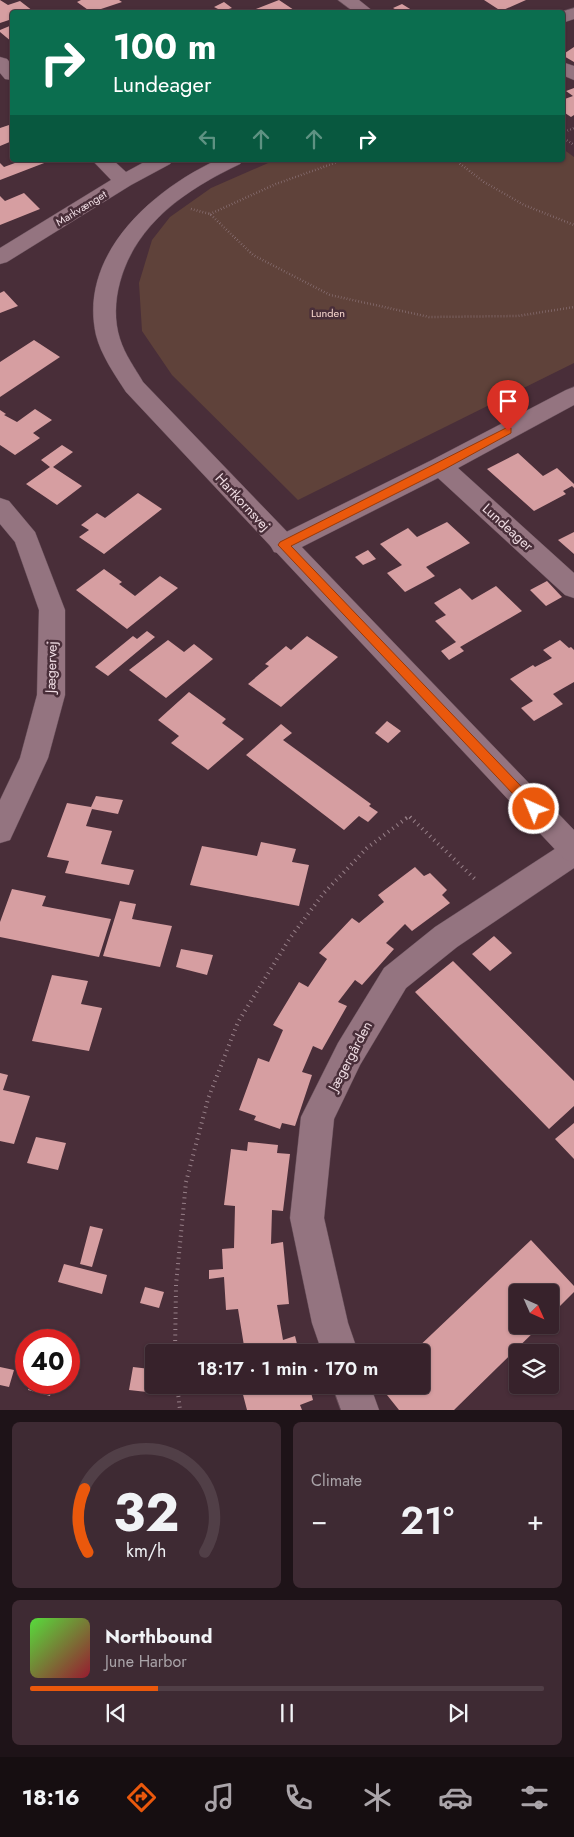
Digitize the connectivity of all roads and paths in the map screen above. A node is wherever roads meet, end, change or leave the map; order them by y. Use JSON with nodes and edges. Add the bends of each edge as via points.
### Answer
{"nodes":[{"id":1,"x":347,"y":0,"type":"edge"},
{"id":2,"x":362,"y":10,"type":"edge"},
{"id":3,"x":0,"y":63,"type":"edge"},
{"id":4,"x":10,"y":73,"type":"edge"},
{"id":5,"x":104,"y":162,"type":"edge"},
{"id":6,"x":159,"y":162,"type":"edge"},
{"id":7,"x":229,"y":162,"type":"edge"},
{"id":8,"x":337,"y":162,"type":"edge"},
{"id":9,"x":459,"y":162,"type":"edge"},
{"id":10,"x":124,"y":181,"type":"junction"},
{"id":11,"x":165,"y":201,"type":"junction"},
{"id":12,"x":210,"y":214,"type":"junction"},
{"id":13,"x":574,"y":225,"type":"edge"},
{"id":14,"x":0,"y":257,"type":"edge"},
{"id":15,"x":574,"y":307,"type":"edge"},
{"id":16,"x":574,"y":395,"type":"edge"},
{"id":17,"x":442,"y":466,"type":"junction"},
{"id":18,"x":0,"y":507,"type":"edge"},
{"id":19,"x":283,"y":545,"type":"junction"},
{"id":20,"x":574,"y":588,"type":"edge"},
{"id":21,"x":0,"y":830,"type":"edge"},
{"id":22,"x":574,"y":851,"type":"edge"},
{"id":23,"x":499,"y":902,"type":"junction"},
{"id":24,"x":175,"y":1344,"type":"edge"},
{"id":25,"x":337,"y":1344,"type":"edge"},
{"id":26,"x":178,"y":1394,"type":"edge"},
{"id":27,"x":354,"y":1394,"type":"edge"},
{"id":28,"x":180,"y":1410,"type":"edge"},
{"id":29,"x":360,"y":1410,"type":"edge"}],
"edges":[{"from":1,"to":2,"type":"street"},
{"from":3,"to":4,"type":"street"},
{"from":5,"to":10,"type":"street"},
{"from":6,"to":10,"type":"street","name":"Markvænget"},
{"from":7,"to":11,"type":"street","name":"Hartkornsvej","via":[[187,184]]},
{"from":8,"to":12,"type":"path","via":[[276,184]]},
{"from":9,"to":13,"type":"path","via":[[484,182],[524,205]]},
{"from":10,"to":14,"type":"street","name":"Markvænget"},
{"from":11,"to":12,"type":"path"},
{"from":11,"to":19,"type":"street","name":"Hartkornsvej","via":[[144,218],[122,246],[110,274],[104,308],[109,341],[134,387]]},
{"from":12,"to":15,"type":"path","via":[[253,255],[330,295],[429,317],[518,316]]},
{"from":16,"to":17,"type":"street"},
{"from":17,"to":19,"type":"street"},
{"from":17,"to":20,"type":"street","name":"Lundeager"},
{"from":18,"to":21,"type":"street","name":"Jægervej","via":[[26,539],[52,610],[50,695],[34,758]]},
{"from":19,"to":22,"type":"street","name":"Hartkornsvej"},
{"from":22,"to":23,"type":"street","name":"Jægergården"},
{"from":23,"to":24,"type":"path","via":[[409,816],[367,848],[323,894],[290,938],[238,1022],[208,1099],[186,1182],[176,1285]]},
{"from":23,"to":25,"type":"street","name":"Jægergården","via":[[446,937],[395,978],[348,1054],[318,1117],[307,1218]]},
{"from":26,"to":28,"type":"path"},
{"from":27,"to":29,"type":"street"}]}
